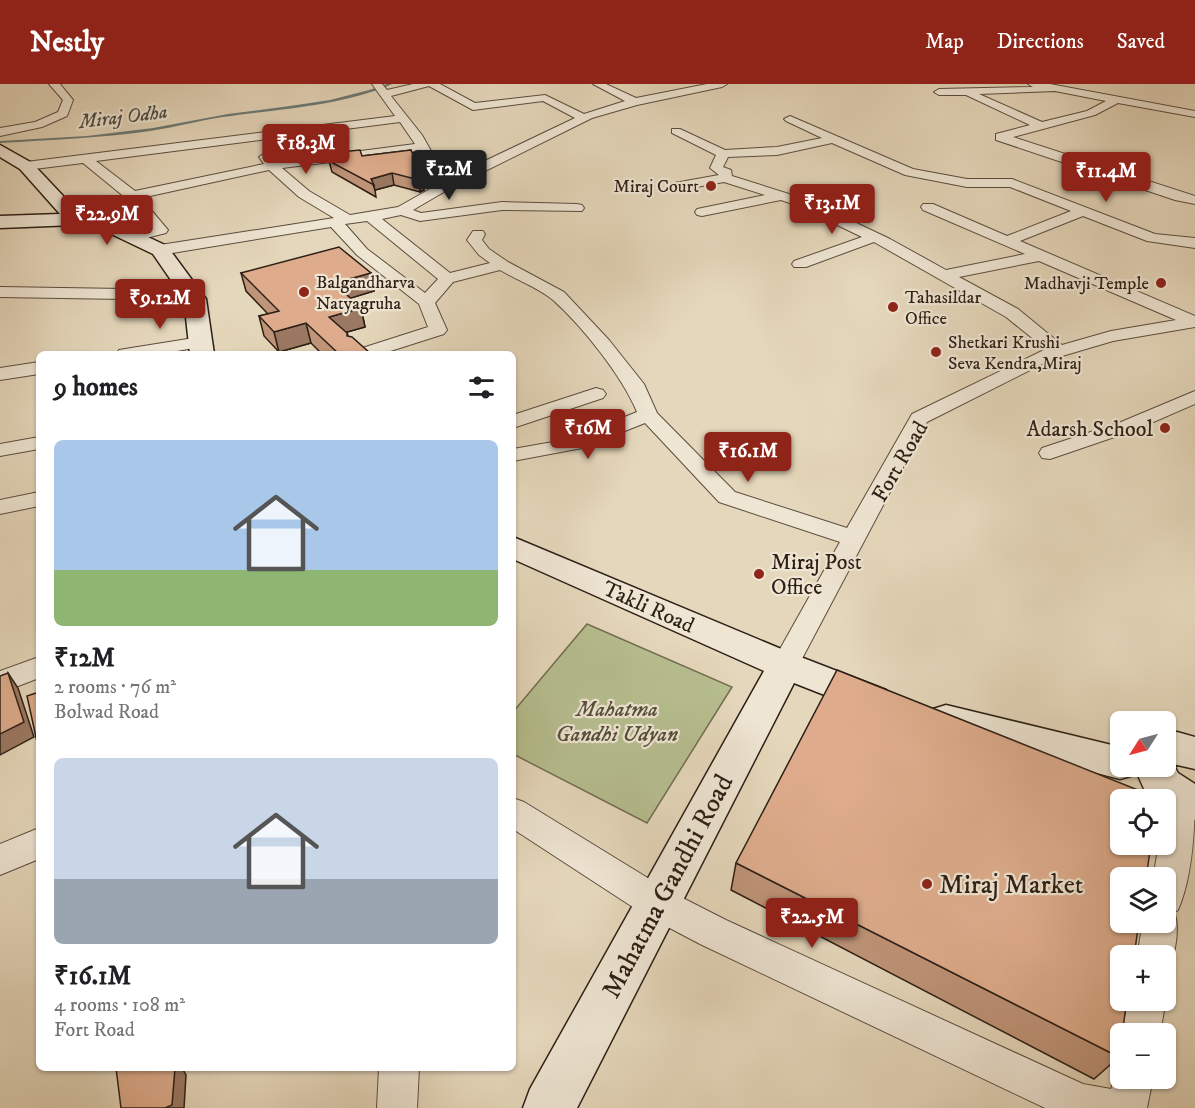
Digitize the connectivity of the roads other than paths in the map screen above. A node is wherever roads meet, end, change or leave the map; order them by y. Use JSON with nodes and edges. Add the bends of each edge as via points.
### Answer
{"nodes":[{"id":1,"x":54,"y":84,"type":"edge"},
{"id":2,"x":378,"y":84,"type":"edge"},
{"id":3,"x":450,"y":84,"type":"edge"},
{"id":4,"x":598,"y":84,"type":"edge"},
{"id":5,"x":672,"y":84,"type":"edge"},
{"id":6,"x":722,"y":84,"type":"edge"},
{"id":7,"x":1033,"y":84,"type":"edge"},
{"id":8,"x":432,"y":85,"type":"edge"},
{"id":9,"x":1063,"y":90,"type":"junction"},
{"id":10,"x":687,"y":91,"type":"junction"},
{"id":11,"x":939,"y":92,"type":"dead end"},
{"id":12,"x":964,"y":92,"type":"junction"},
{"id":13,"x":385,"y":94,"type":"junction"},
{"id":14,"x":563,"y":95,"type":"dead end"},
{"id":15,"x":544,"y":98,"type":"junction"},
{"id":16,"x":1116,"y":100,"type":"junction"},
{"id":17,"x":635,"y":102,"type":"junction"},
{"id":18,"x":1195,"y":114,"type":"edge"},
{"id":19,"x":403,"y":118,"type":"junction"},
{"id":20,"x":583,"y":118,"type":"junction"},
{"id":21,"x":790,"y":119,"type":"dead end"},
{"id":22,"x":1039,"y":125,"type":"junction"},
{"id":23,"x":676,"y":131,"type":"dead end"},
{"id":24,"x":0,"y":132,"type":"edge"},
{"id":25,"x":253,"y":137,"type":"junction"},
{"id":26,"x":832,"y":139,"type":"junction"},
{"id":27,"x":423,"y":147,"type":"junction"},
{"id":28,"x":0,"y":150,"type":"edge"},
{"id":29,"x":723,"y":154,"type":"junction"},
{"id":30,"x":85,"y":158,"type":"junction"},
{"id":31,"x":26,"y":166,"type":"junction"},
{"id":32,"x":271,"y":166,"type":"junction"},
{"id":33,"x":725,"y":178,"type":"junction"},
{"id":34,"x":444,"y":186,"type":"junction"},
{"id":35,"x":674,"y":187,"type":"dead end"},
{"id":36,"x":132,"y":196,"type":"junction"},
{"id":37,"x":782,"y":197,"type":"junction"},
{"id":38,"x":1195,"y":200,"type":"edge"},
{"id":39,"x":928,"y":207,"type":"dead end"},
{"id":40,"x":578,"y":208,"type":"dead end"},
{"id":41,"x":402,"y":211,"type":"junction"},
{"id":42,"x":1083,"y":211,"type":"junction"},
{"id":43,"x":702,"y":213,"type":"dead end"},
{"id":44,"x":372,"y":218,"type":"junction"},
{"id":45,"x":75,"y":219,"type":"junction"},
{"id":46,"x":0,"y":222,"type":"edge"},
{"id":47,"x":343,"y":222,"type":"junction"},
{"id":48,"x":477,"y":234,"type":"dead end"},
{"id":49,"x":134,"y":237,"type":"junction"},
{"id":50,"x":875,"y":237,"type":"junction"},
{"id":51,"x":1009,"y":240,"type":"junction"},
{"id":52,"x":1195,"y":243,"type":"edge"},
{"id":53,"x":160,"y":250,"type":"junction"},
{"id":54,"x":1044,"y":255,"type":"junction"},
{"id":55,"x":502,"y":264,"type":"junction"},
{"id":56,"x":800,"y":264,"type":"dead end"},
{"id":57,"x":944,"y":275,"type":"junction"},
{"id":58,"x":447,"y":279,"type":"junction"},
{"id":59,"x":0,"y":292,"type":"edge"},
{"id":60,"x":426,"y":302,"type":"junction"},
{"id":61,"x":196,"y":306,"type":"junction"},
{"id":62,"x":1195,"y":322,"type":"edge"},
{"id":63,"x":438,"y":330,"type":"junction"},
{"id":64,"x":201,"y":348,"type":"edge"},
{"id":65,"x":164,"y":351,"type":"edge"},
{"id":66,"x":372,"y":351,"type":"edge"},
{"id":67,"x":439,"y":351,"type":"edge"},
{"id":68,"x":1059,"y":351,"type":"junction"},
{"id":69,"x":36,"y":369,"type":"edge"},
{"id":70,"x":0,"y":375,"type":"edge"},
{"id":71,"x":596,"y":394,"type":"dead end"},
{"id":72,"x":1195,"y":397,"type":"edge"},
{"id":73,"x":648,"y":415,"type":"junction"},
{"id":74,"x":516,"y":421,"type":"edge"},
{"id":75,"x":36,"y":444,"type":"edge"},
{"id":76,"x":0,"y":450,"type":"edge"},
{"id":77,"x":1050,"y":453,"type":"dead end"},
{"id":78,"x":516,"y":454,"type":"edge"},
{"id":79,"x":36,"y":500,"type":"edge"},
{"id":80,"x":0,"y":507,"type":"edge"},
{"id":81,"x":855,"y":539,"type":"junction"},
{"id":82,"x":516,"y":548,"type":"edge"},
{"id":83,"x":785,"y":665,"type":"junction"},
{"id":84,"x":36,"y":668,"type":"edge"},
{"id":85,"x":0,"y":682,"type":"edge"},
{"id":86,"x":1176,"y":748,"type":"edge"},
{"id":87,"x":1195,"y":753,"type":"edge"},
{"id":88,"x":1110,"y":755,"type":"edge"},
{"id":89,"x":1158,"y":777,"type":"edge"},
{"id":90,"x":1189,"y":800,"type":"edge"},
{"id":91,"x":516,"y":814,"type":"edge"},
{"id":92,"x":36,"y":844,"type":"edge"},
{"id":93,"x":0,"y":860,"type":"edge"},
{"id":94,"x":1173,"y":867,"type":"edge"},
{"id":95,"x":657,"y":903,"type":"junction"},
{"id":96,"x":399,"y":1071,"type":"edge"},
{"id":97,"x":1131,"y":1089,"type":"edge"},
{"id":98,"x":397,"y":1108,"type":"edge"},
{"id":99,"x":549,"y":1108,"type":"edge"},
{"id":100,"x":1107,"y":1108,"type":"edge"},
{"id":101,"x":1127,"y":1108,"type":"edge"}],
"edges":[{"from":1,"to":24,"type":"street","via":[[68,100],[63,114],[38,125]]},
{"from":2,"to":13,"type":"street"},
{"from":3,"to":8,"type":"street"},
{"from":4,"to":17,"type":"street"},
{"from":5,"to":10,"type":"street"},
{"from":6,"to":10,"type":"street"},
{"from":7,"to":9,"type":"street"},
{"from":8,"to":13,"type":"street"},
{"from":8,"to":15,"type":"street","via":[[473,107]]},
{"from":9,"to":12,"type":"street"},
{"from":9,"to":16,"type":"street"},
{"from":10,"to":17,"type":"street"},
{"from":11,"to":12,"type":"street"},
{"from":12,"to":22,"type":"street"},
{"from":13,"to":19,"type":"street"},
{"from":14,"to":15,"type":"street"},
{"from":15,"to":20,"type":"street"},
{"from":16,"to":18,"type":"street"},
{"from":16,"to":22,"type":"street","via":[[1091,113]]},
{"from":17,"to":20,"type":"street"},
{"from":19,"to":25,"type":"street"},
{"from":19,"to":27,"type":"street"},
{"from":20,"to":34,"type":"street"},
{"from":21,"to":26,"type":"street"},
{"from":22,"to":38,"type":"street","via":[[1000,137]]},
{"from":23,"to":29,"type":"street"},
{"from":25,"to":30,"type":"street"},
{"from":25,"to":32,"type":"street"},
{"from":26,"to":29,"type":"street","via":[[777,151]]},
{"from":26,"to":42,"type":"street","via":[[910,172],[966,183],[1012,183]]},
{"from":27,"to":32,"type":"street"},
{"from":27,"to":34,"type":"street"},
{"from":28,"to":31,"type":"main road"},
{"from":29,"to":33,"type":"street","via":[[716,168],[726,173]]},
{"from":30,"to":31,"type":"street"},
{"from":30,"to":36,"type":"street"},
{"from":31,"to":45,"type":"main road"},
{"from":32,"to":36,"type":"street"},
{"from":32,"to":47,"type":"street"},
{"from":33,"to":35,"type":"street"},
{"from":33,"to":37,"type":"street"},
{"from":34,"to":41,"type":"street"},
{"from":36,"to":49,"type":"street","via":[[161,230]]},
{"from":37,"to":43,"type":"street"},
{"from":37,"to":50,"type":"street"},
{"from":39,"to":51,"type":"street"},
{"from":40,"to":41,"type":"street","via":[[502,206],[420,217]]},
{"from":41,"to":44,"type":"street"},
{"from":42,"to":51,"type":"street"},
{"from":42,"to":52,"type":"street","via":[[1152,238]]},
{"from":44,"to":47,"type":"street"},
{"from":44,"to":58,"type":"street"},
{"from":45,"to":46,"type":"main road"},
{"from":45,"to":49,"type":"main road","via":[[109,226]]},
{"from":47,"to":53,"type":"street"},
{"from":47,"to":60,"type":"street","via":[[362,252]]},
{"from":48,"to":55,"type":"street","via":[[474,240],[484,252]]},
{"from":49,"to":53,"type":"main road"},
{"from":50,"to":56,"type":"street"},
{"from":50,"to":57,"type":"street"},
{"from":51,"to":54,"type":"street"},
{"from":53,"to":61,"type":"main road"},
{"from":54,"to":57,"type":"street"},
{"from":54,"to":62,"type":"street"},
{"from":55,"to":58,"type":"street"},
{"from":55,"to":73,"type":"street","via":[[558,296],[637,388]]},
{"from":57,"to":68,"type":"street","via":[[1012,313]]},
{"from":58,"to":60,"type":"street"},
{"from":59,"to":61,"type":"street","via":[[124,294]]},
{"from":60,"to":63,"type":"street"},
{"from":61,"to":64,"type":"main road"},
{"from":62,"to":68,"type":"street","name":"Fort Road","via":[[1111,336]]},
{"from":63,"to":66,"type":"street"},
{"from":63,"to":67,"type":"street"},
{"from":64,"to":65,"type":"street"},
{"from":68,"to":81,"type":"street","name":"Fort Road","via":[[919,418]]},
{"from":69,"to":70,"type":"street"},
{"from":71,"to":74,"type":"street"},
{"from":72,"to":77,"type":"street"},
{"from":73,"to":78,"type":"street","via":[[575,444]]},
{"from":73,"to":81,"type":"street","via":[[727,497]]},
{"from":75,"to":76,"type":"street"},
{"from":79,"to":80,"type":"street"},
{"from":81,"to":83,"type":"street","name":"Fort Road"},
{"from":82,"to":83,"type":"main road","name":"Takli Road"},
{"from":83,"to":88,"type":"main road","name":"Takli Road","via":[[910,711]]},
{"from":83,"to":95,"type":"main road","name":"Mahatma Gandhi Road"},
{"from":84,"to":85,"type":"street"},
{"from":86,"to":87,"type":"main road","name":"Takli Road"},
{"from":89,"to":90,"type":"main road"},
{"from":90,"to":94,"type":"street"},
{"from":91,"to":95,"type":"street"},
{"from":92,"to":93,"type":"street"},
{"from":95,"to":99,"type":"main road","name":"Mahatma Gandhi Road"},
{"from":95,"to":100,"type":"street","via":[[1081,1104]]},
{"from":96,"to":98,"type":"street"},
{"from":97,"to":101,"type":"street"}]}
